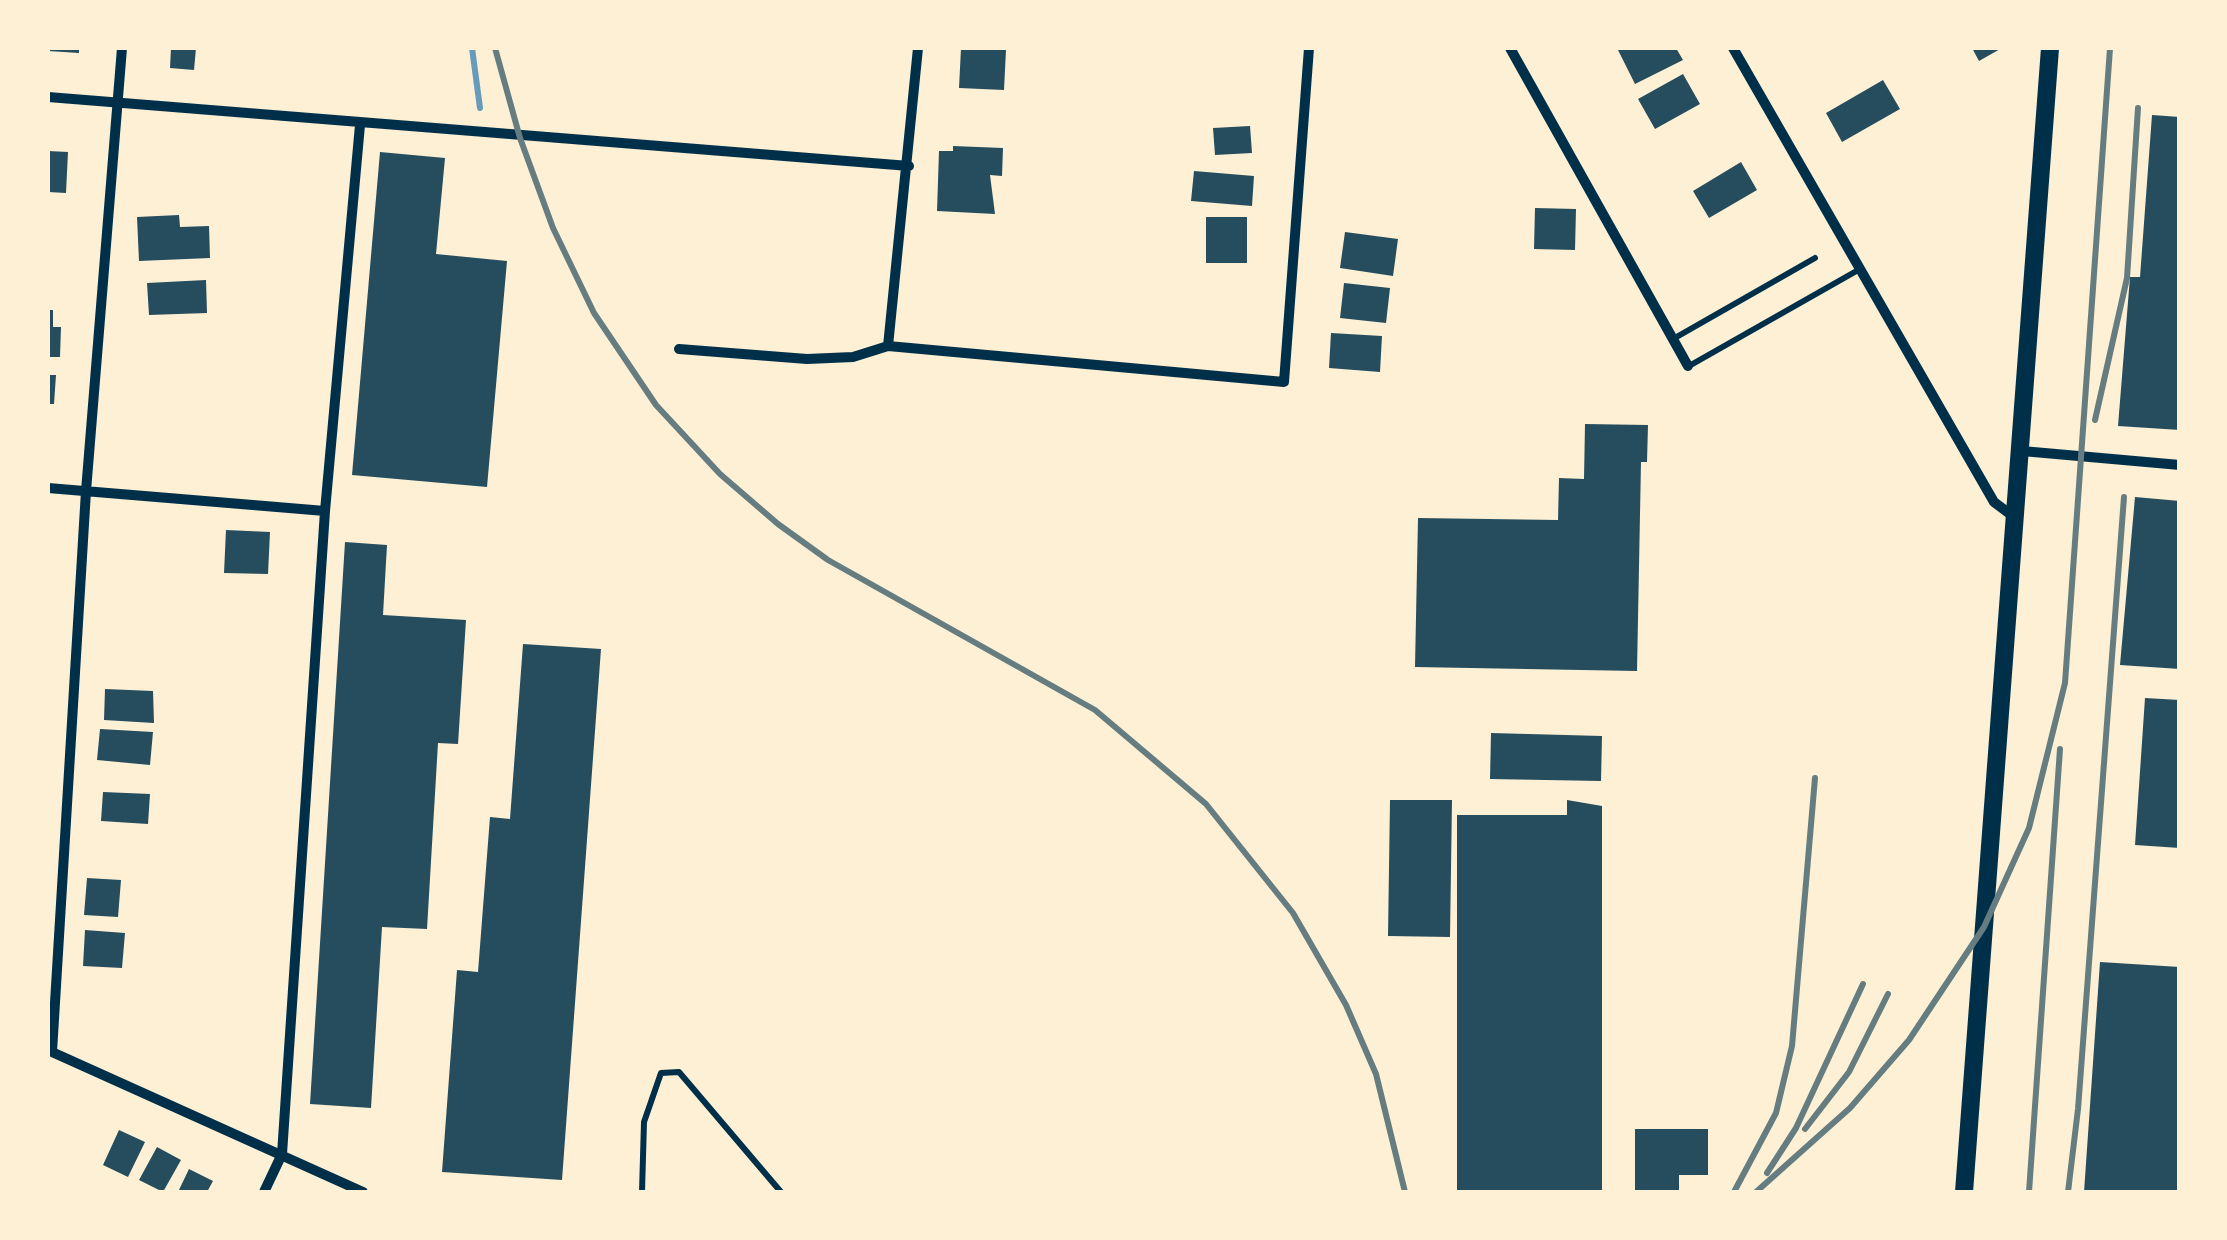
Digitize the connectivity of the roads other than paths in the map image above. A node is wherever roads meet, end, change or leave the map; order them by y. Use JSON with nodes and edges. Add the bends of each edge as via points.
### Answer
{"nodes":[{"id":1,"x":122,"y":48,"type":"edge"},
{"id":2,"x":918,"y":48,"type":"edge"},
{"id":3,"x":1309,"y":48,"type":"edge"},
{"id":4,"x":1510,"y":48,"type":"edge"},
{"id":5,"x":1733,"y":48,"type":"edge"},
{"id":6,"x":2050,"y":48,"type":"edge"},
{"id":7,"x":48,"y":97,"type":"edge"},
{"id":8,"x":118,"y":103,"type":"junction"},
{"id":9,"x":360,"y":124,"type":"junction"},
{"id":10,"x":909,"y":166,"type":"junction"},
{"id":11,"x":1816,"y":258,"type":"dead end"},
{"id":12,"x":1860,"y":269,"type":"junction"},
{"id":13,"x":1673,"y":339,"type":"junction"},
{"id":14,"x":888,"y":346,"type":"junction"},
{"id":15,"x":680,"y":349,"type":"dead end"},
{"id":16,"x":1688,"y":366,"type":"joint"},
{"id":17,"x":2022,"y":450,"type":"junction"},
{"id":18,"x":2180,"y":465,"type":"edge"},
{"id":19,"x":48,"y":488,"type":"edge"},
{"id":20,"x":86,"y":491,"type":"junction"},
{"id":21,"x":325,"y":511,"type":"junction"},
{"id":22,"x":2016,"y":518,"type":"junction"},
{"id":23,"x":282,"y":1154,"type":"junction"},
{"id":24,"x":264,"y":1192,"type":"edge"},
{"id":25,"x":363,"y":1192,"type":"edge"},
{"id":26,"x":642,"y":1192,"type":"edge"},
{"id":27,"x":781,"y":1192,"type":"edge"},
{"id":28,"x":1964,"y":1192,"type":"edge"}],
"edges":[{"from":1,"to":8,"type":"street"},
{"from":2,"to":10,"type":"street"},
{"from":3,"to":14,"type":"street","via":[[1284,382]]},
{"from":4,"to":13,"type":"street"},
{"from":5,"to":12,"type":"street"},
{"from":6,"to":17,"type":"street"},
{"from":7,"to":8,"type":"street"},
{"from":8,"to":9,"type":"street"},
{"from":8,"to":20,"type":"street"},
{"from":9,"to":10,"type":"street"},
{"from":9,"to":21,"type":"street"},
{"from":10,"to":14,"type":"street"},
{"from":11,"to":13,"type":"lane"},
{"from":12,"to":16,"type":"lane"},
{"from":12,"to":22,"type":"street","via":[[1994,502]]},
{"from":13,"to":16,"type":"street"},
{"from":14,"to":15,"type":"street","via":[[853,357],[807,359]]},
{"from":17,"to":18,"type":"street"},
{"from":17,"to":22,"type":"street"},
{"from":19,"to":20,"type":"street"},
{"from":20,"to":21,"type":"street"},
{"from":20,"to":23,"type":"street","via":[[52,1052]]},
{"from":21,"to":23,"type":"street"},
{"from":22,"to":28,"type":"street"},
{"from":23,"to":24,"type":"street"},
{"from":23,"to":25,"type":"street"},
{"from":26,"to":27,"type":"lane","via":[[644,1122],[661,1073],[679,1072]]}]}
